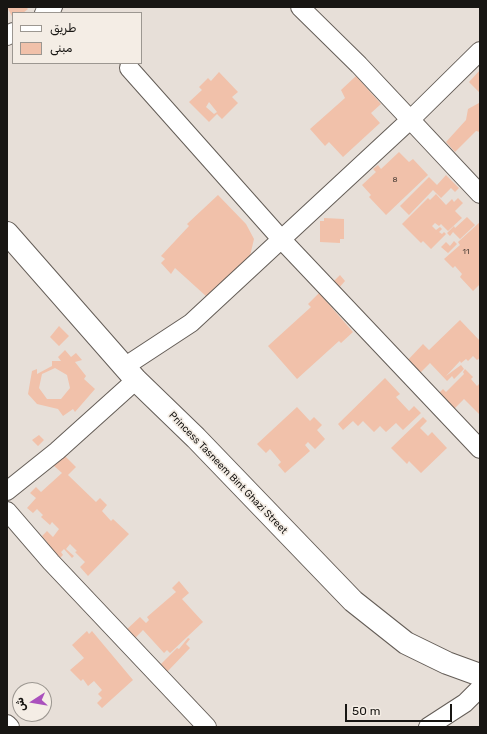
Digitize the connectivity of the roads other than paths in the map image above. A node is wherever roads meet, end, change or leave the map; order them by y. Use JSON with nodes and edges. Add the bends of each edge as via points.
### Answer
{"nodes":[{"id":1,"x":300,"y":7,"type":"edge"},
{"id":2,"x":480,"y":51,"type":"edge"},
{"id":3,"x":129,"y":68,"type":"dead end"},
{"id":4,"x":411,"y":119,"type":"junction"},
{"id":5,"x":480,"y":194,"type":"edge"},
{"id":6,"x":7,"y":233,"type":"edge"},
{"id":7,"x":282,"y":240,"type":"junction"},
{"id":8,"x":130,"y":373,"type":"junction"},
{"id":9,"x":480,"y":449,"type":"edge"},
{"id":10,"x":7,"y":491,"type":"edge"},
{"id":11,"x":7,"y":511,"type":"edge"},
{"id":12,"x":480,"y":675,"type":"edge"},
{"id":13,"x":480,"y":688,"type":"edge"},
{"id":14,"x":7,"y":724,"type":"edge"},
{"id":15,"x":10,"y":727,"type":"edge"},
{"id":16,"x":207,"y":727,"type":"edge"},
{"id":17,"x":428,"y":727,"type":"edge"}],
"edges":[{"from":1,"to":4,"type":"street"},
{"from":2,"to":4,"type":"street"},
{"from":3,"to":7,"type":"street"},
{"from":4,"to":5,"type":"street"},
{"from":4,"to":7,"type":"street","via":[[348,175]]},
{"from":6,"to":8,"type":"main road","name":"Princess Tasneem Bint Ghazi Street"},
{"from":7,"to":8,"type":"street","via":[[191,323]]},
{"from":7,"to":9,"type":"street"},
{"from":8,"to":10,"type":"street","via":[[57,451]]},
{"from":8,"to":12,"type":"main road","name":"Princess Tasneem Bint Ghazi Street","via":[[352,601],[406,643],[446,663]]},
{"from":11,"to":16,"type":"street","via":[[51,562]]},
{"from":13,"to":17,"type":"street","via":[[465,703]]},
{"from":14,"to":15,"type":"street"}]}
